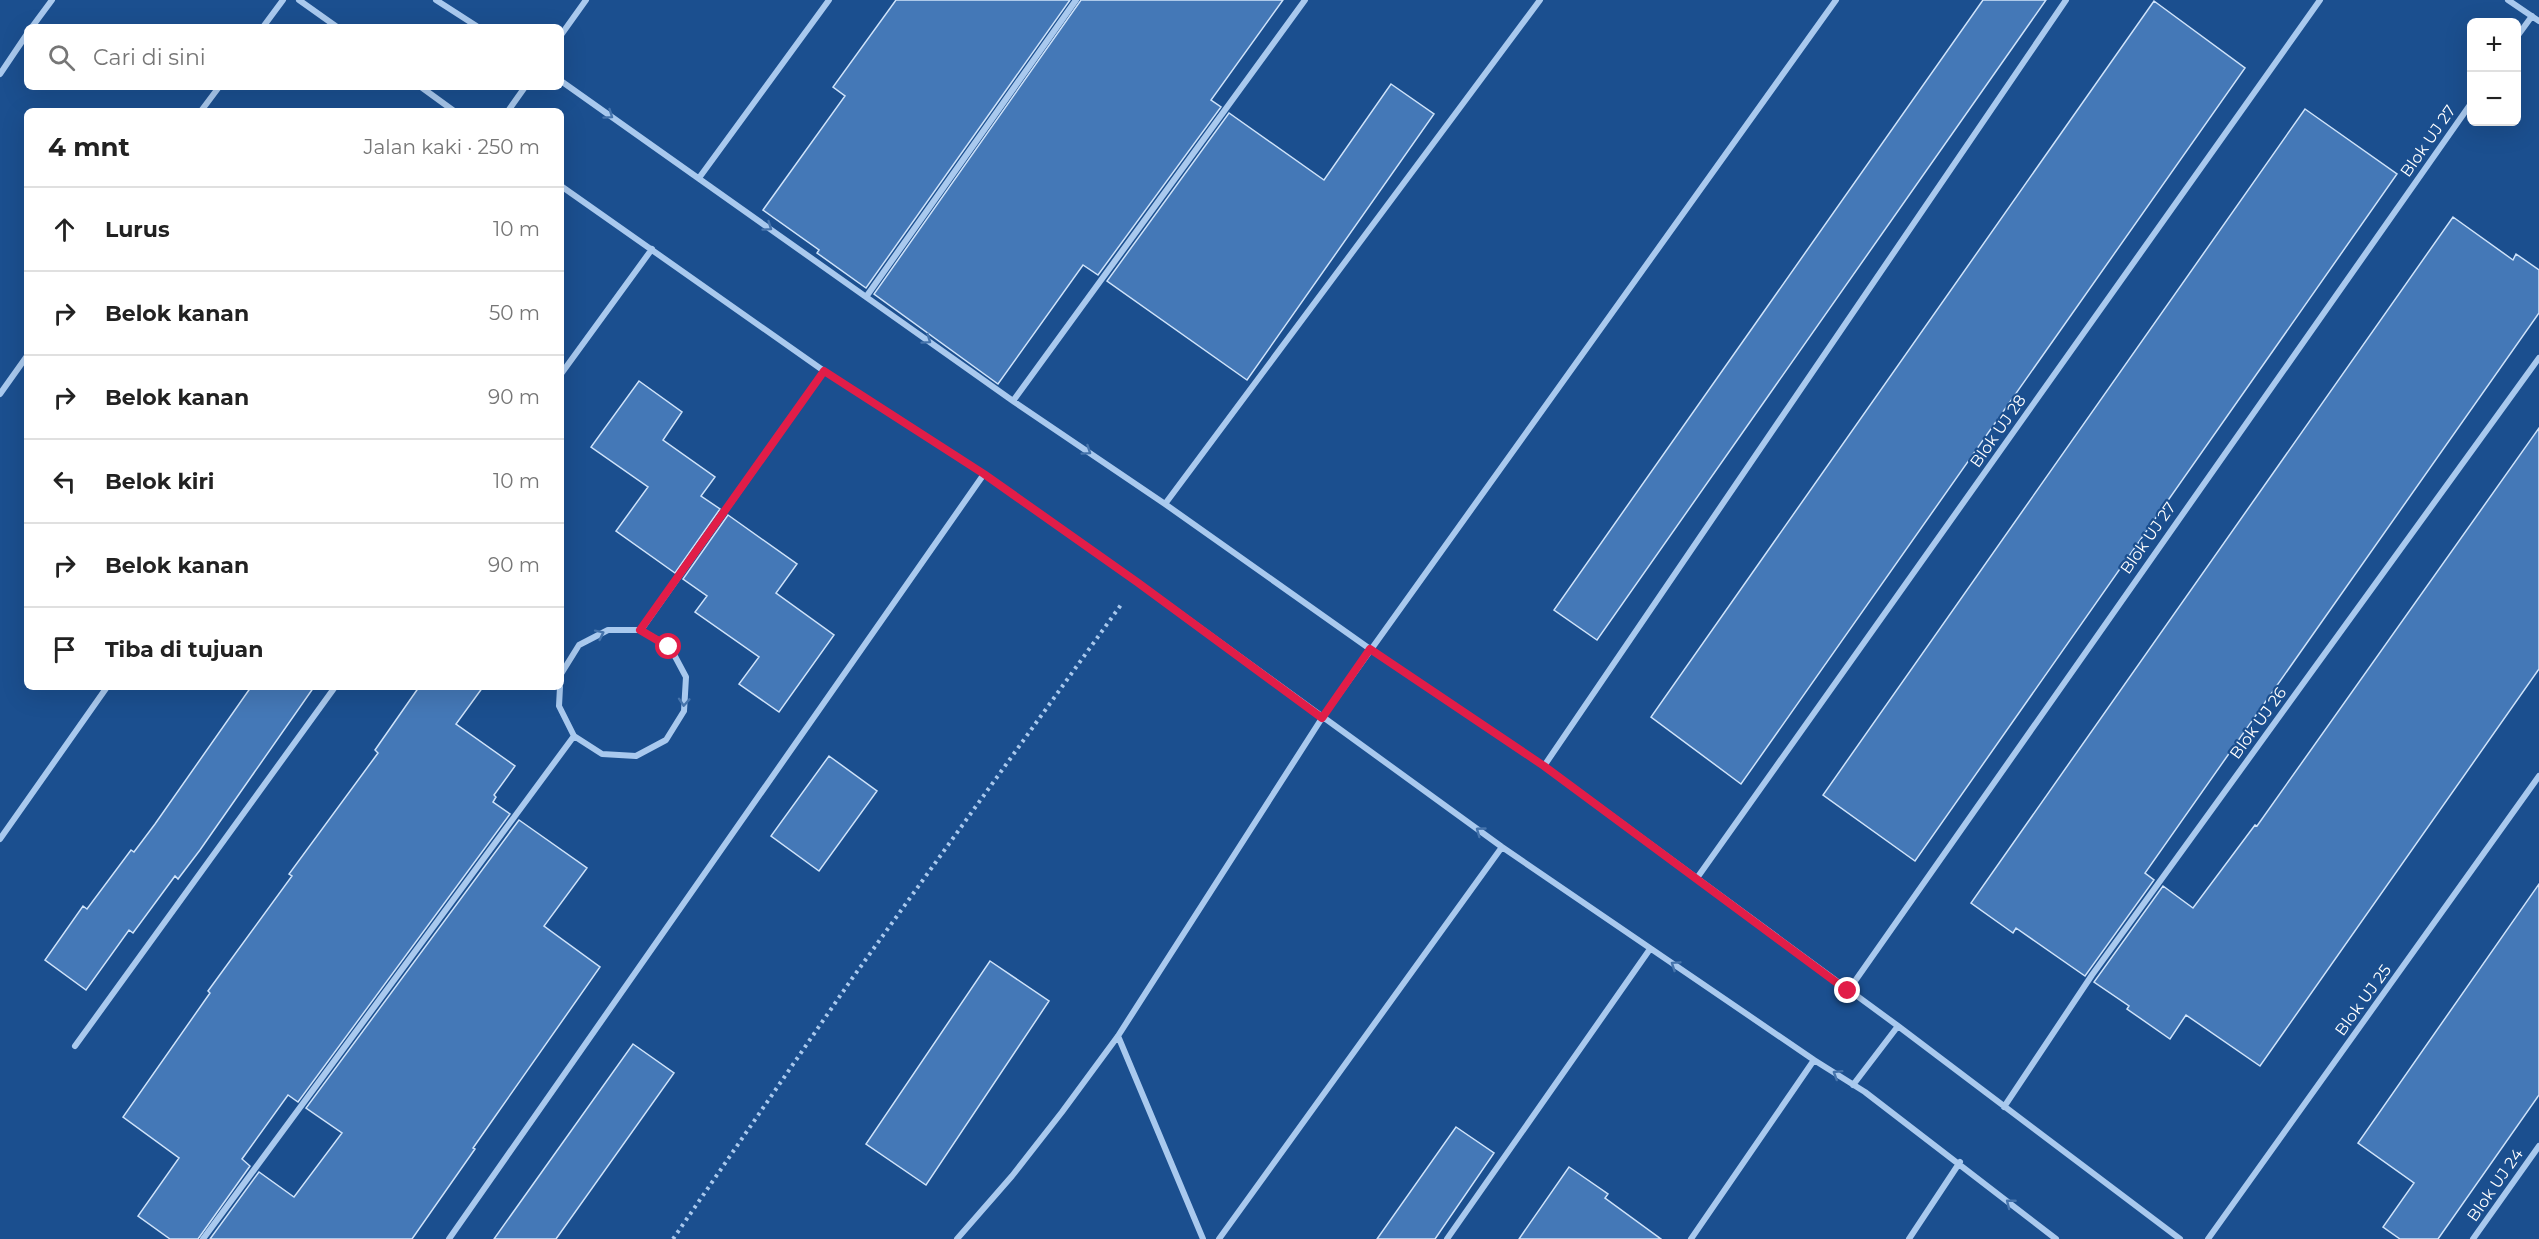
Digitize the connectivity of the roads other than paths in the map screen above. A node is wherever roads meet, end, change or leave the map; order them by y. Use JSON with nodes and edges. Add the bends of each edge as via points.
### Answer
{"nodes":[{"id":1,"x":52,"y":0,"type":"edge"},
{"id":2,"x":283,"y":0,"type":"edge"},
{"id":3,"x":299,"y":0,"type":"edge"},
{"id":4,"x":436,"y":0,"type":"edge"},
{"id":5,"x":586,"y":0,"type":"edge"},
{"id":6,"x":829,"y":0,"type":"edge"},
{"id":7,"x":1076,"y":0,"type":"edge"},
{"id":8,"x":1305,"y":0,"type":"edge"},
{"id":9,"x":1540,"y":0,"type":"edge"},
{"id":10,"x":1836,"y":0,"type":"edge"},
{"id":11,"x":2066,"y":0,"type":"edge"},
{"id":12,"x":2320,"y":0,"type":"edge"},
{"id":13,"x":2508,"y":0,"type":"edge"},
{"id":14,"x":2532,"y":16,"type":"junction"},
{"id":15,"x":2539,"y":21,"type":"edge"},
{"id":16,"x":34,"y":24,"type":"edge"},
{"id":17,"x":265,"y":24,"type":"edge"},
{"id":18,"x":333,"y":24,"type":"edge"},
{"id":19,"x":473,"y":24,"type":"edge"},
{"id":20,"x":564,"y":31,"type":"edge"},
{"id":21,"x":2521,"y":32,"type":"edge"},
{"id":22,"x":24,"y":38,"type":"edge"},
{"id":23,"x":0,"y":74,"type":"edge"},
{"id":24,"x":564,"y":83,"type":"edge"},
{"id":25,"x":217,"y":90,"type":"edge"},
{"id":26,"x":425,"y":90,"type":"edge"},
{"id":27,"x":523,"y":90,"type":"edge"},
{"id":28,"x":203,"y":108,"type":"edge"},
{"id":29,"x":450,"y":108,"type":"edge"},
{"id":30,"x":510,"y":108,"type":"edge"},
{"id":31,"x":2467,"y":109,"type":"edge"},
{"id":32,"x":699,"y":178,"type":"junction"},
{"id":33,"x":564,"y":188,"type":"edge"},
{"id":34,"x":652,"y":249,"type":"junction"},
{"id":35,"x":866,"y":297,"type":"junction"},
{"id":36,"x":2539,"y":358,"type":"edge"},
{"id":37,"x":24,"y":360,"type":"edge"},
{"id":38,"x":564,"y":370,"type":"edge"},
{"id":39,"x":824,"y":371,"type":"junction"},
{"id":40,"x":0,"y":394,"type":"edge"},
{"id":41,"x":1013,"y":401,"type":"junction"},
{"id":42,"x":984,"y":474,"type":"junction"},
{"id":43,"x":1166,"y":504,"type":"junction"},
{"id":44,"x":640,"y":630,"type":"junction"},
{"id":45,"x":1370,"y":649,"type":"junction"},
{"id":46,"x":564,"y":669,"type":"edge"},
{"id":47,"x":105,"y":690,"type":"edge"},
{"id":48,"x":333,"y":690,"type":"edge"},
{"id":49,"x":560,"y":690,"type":"edge"},
{"id":50,"x":1322,"y":718,"type":"junction"},
{"id":51,"x":574,"y":735,"type":"junction"},
{"id":52,"x":1544,"y":766,"type":"junction"},
{"id":53,"x":2539,"y":776,"type":"edge"},
{"id":54,"x":0,"y":839,"type":"edge"},
{"id":55,"x":1502,"y":847,"type":"junction"},
{"id":56,"x":1697,"y":878,"type":"junction"},
{"id":57,"x":1650,"y":949,"type":"junction"},
{"id":58,"x":1848,"y":991,"type":"junction"},
{"id":59,"x":1898,"y":1026,"type":"junction"},
{"id":60,"x":1118,"y":1036,"type":"junction"},
{"id":61,"x":75,"y":1046,"type":"dead end"},
{"id":62,"x":1814,"y":1060,"type":"junction"},
{"id":63,"x":1853,"y":1084,"type":"junction"},
{"id":64,"x":2004,"y":1107,"type":"junction"},
{"id":65,"x":2539,"y":1146,"type":"edge"},
{"id":66,"x":1960,"y":1162,"type":"junction"},
{"id":67,"x":203,"y":1239,"type":"edge"},
{"id":68,"x":449,"y":1239,"type":"edge"},
{"id":69,"x":957,"y":1239,"type":"edge"},
{"id":70,"x":1203,"y":1239,"type":"edge"},
{"id":71,"x":1219,"y":1239,"type":"edge"},
{"id":72,"x":1447,"y":1239,"type":"edge"},
{"id":73,"x":1691,"y":1239,"type":"edge"},
{"id":74,"x":1909,"y":1239,"type":"edge"},
{"id":75,"x":2056,"y":1239,"type":"edge"},
{"id":76,"x":2180,"y":1239,"type":"edge"},
{"id":77,"x":2208,"y":1239,"type":"edge"},
{"id":78,"x":2473,"y":1239,"type":"edge"}],
"edges":[{"from":1,"to":16,"type":"street"},
{"from":2,"to":17,"type":"street"},
{"from":3,"to":18,"type":"street"},
{"from":4,"to":19,"type":"street"},
{"from":5,"to":20,"type":"street"},
{"from":6,"to":32,"type":"street"},
{"from":7,"to":35,"type":"street"},
{"from":8,"to":41,"type":"street"},
{"from":9,"to":43,"type":"street"},
{"from":10,"to":45,"type":"street"},
{"from":11,"to":52,"type":"street"},
{"from":12,"to":56,"type":"street","name":"Blok UJ 28"},
{"from":13,"to":14,"type":"street"},
{"from":14,"to":15,"type":"street"},
{"from":14,"to":21,"type":"street"},
{"from":22,"to":23,"type":"street"},
{"from":24,"to":32,"type":"street","one_way":true},
{"from":25,"to":28,"type":"street"},
{"from":26,"to":29,"type":"street"},
{"from":27,"to":30,"type":"street"},
{"from":31,"to":58,"type":"street","name":"Blok UJ 27"},
{"from":32,"to":35,"type":"street","one_way":true},
{"from":33,"to":34,"type":"street"},
{"from":34,"to":38,"type":"street"},
{"from":34,"to":39,"type":"street"},
{"from":35,"to":41,"type":"street","one_way":true},
{"from":36,"to":64,"type":"street","name":"Blok UJ 26","via":[[2092,975]]},
{"from":37,"to":40,"type":"street"},
{"from":39,"to":42,"type":"street"},
{"from":39,"to":44,"type":"street"},
{"from":41,"to":43,"type":"street","one_way":true},
{"from":42,"to":50,"type":"street"},
{"from":42,"to":68,"type":"street"},
{"from":43,"to":45,"type":"street"},
{"from":46,"to":44,"type":"street","one_way":true,"via":[[579,645],[588,640],[608,630]]},
{"from":44,"to":51,"type":"street","one_way":true,"via":[[669,647],[686,677],[684,711],[666,740],[636,756],[602,754]]},
{"from":45,"to":50,"type":"street"},
{"from":45,"to":52,"type":"street"},
{"from":47,"to":54,"type":"street"},
{"from":48,"to":61,"type":"street"},
{"from":49,"to":51,"type":"street","via":[[559,706]]},
{"from":55,"to":50,"type":"street","one_way":true},
{"from":50,"to":60,"type":"street"},
{"from":51,"to":67,"type":"street"},
{"from":52,"to":56,"type":"street"},
{"from":53,"to":77,"type":"street","name":"Blok UJ 25"},
{"from":55,"to":57,"type":"street"},
{"from":55,"to":71,"type":"street"},
{"from":56,"to":58,"type":"street"},
{"from":62,"to":57,"type":"street","one_way":true},
{"from":57,"to":72,"type":"street"},
{"from":58,"to":59,"type":"street"},
{"from":59,"to":63,"type":"street"},
{"from":59,"to":64,"type":"street"},
{"from":60,"to":69,"type":"street","via":[[1019,1167]]},
{"from":60,"to":70,"type":"street"},
{"from":63,"to":62,"type":"street","one_way":true},
{"from":62,"to":73,"type":"street"},
{"from":63,"to":66,"type":"street"},
{"from":64,"to":76,"type":"street"},
{"from":65,"to":78,"type":"street","name":"Blok UJ 24"},
{"from":66,"to":74,"type":"street"},
{"from":75,"to":66,"type":"street","one_way":true}]}
